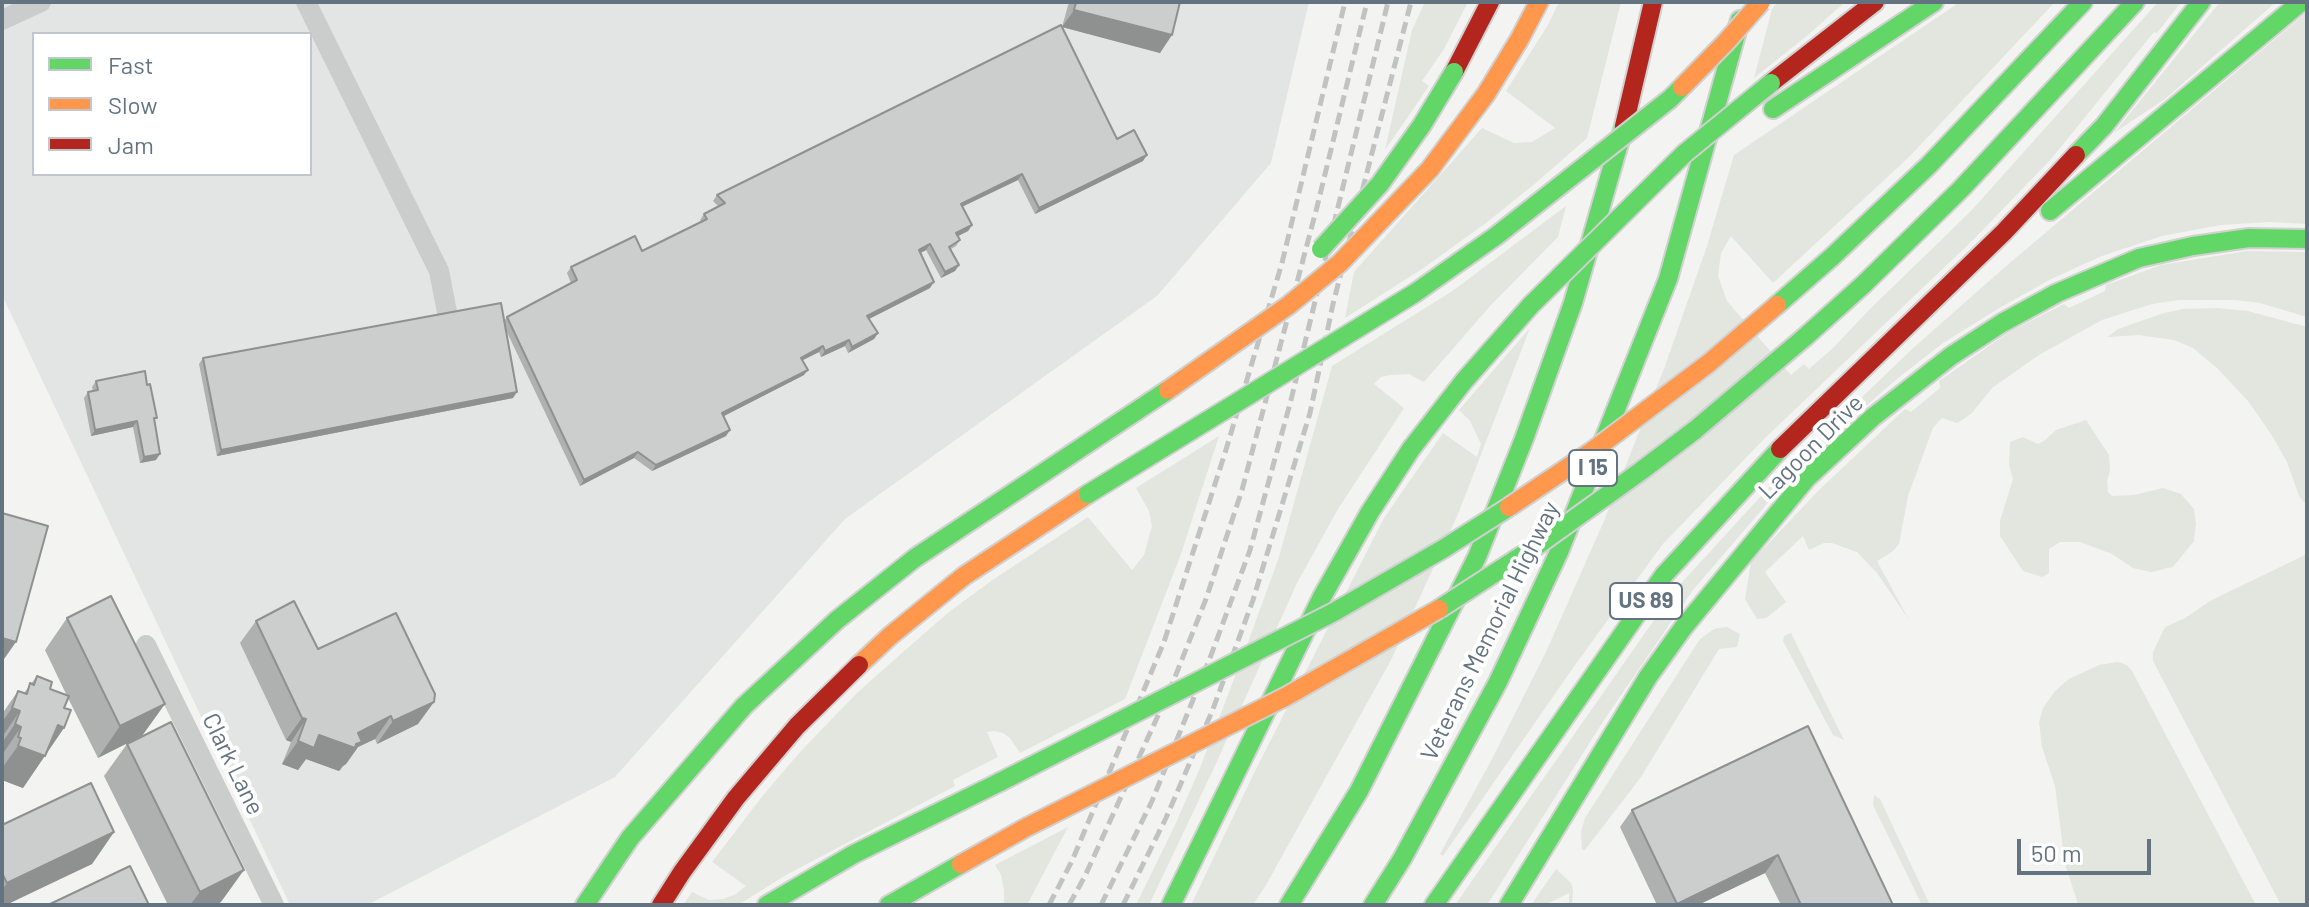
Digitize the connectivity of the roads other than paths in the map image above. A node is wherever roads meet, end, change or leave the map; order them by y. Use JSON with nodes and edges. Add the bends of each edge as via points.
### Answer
{"nodes":[{"id":1,"x":41,"y":2,"type":"edge"},
{"id":2,"x":306,"y":2,"type":"edge"},
{"id":3,"x":1490,"y":2,"type":"edge"},
{"id":4,"x":1539,"y":2,"type":"edge"},
{"id":5,"x":1653,"y":2,"type":"edge"},
{"id":6,"x":1745,"y":2,"type":"edge"},
{"id":7,"x":1761,"y":2,"type":"edge"},
{"id":8,"x":1875,"y":2,"type":"edge"},
{"id":9,"x":1934,"y":2,"type":"edge"},
{"id":10,"x":2083,"y":2,"type":"edge"},
{"id":11,"x":2135,"y":2,"type":"edge"},
{"id":12,"x":2201,"y":2,"type":"edge"},
{"id":13,"x":2301,"y":2,"type":"edge"},
{"id":14,"x":2,"y":20,"type":"edge"},
{"id":15,"x":1670,"y":74,"type":"dead end"},
{"id":16,"x":1601,"y":151,"type":"junction"},
{"id":17,"x":1606,"y":231,"type":"junction"},
{"id":18,"x":2307,"y":239,"type":"edge"},
{"id":19,"x":1312,"y":259,"type":"dead end"},
{"id":20,"x":1276,"y":292,"type":"dead end"},
{"id":21,"x":447,"y":312,"type":"edge"},
{"id":22,"x":1901,"y":334,"type":"junction"},
{"id":23,"x":1168,"y":390,"type":"junction"},
{"id":24,"x":146,"y":645,"type":"dead end"},
{"id":25,"x":274,"y":905,"type":"edge"},
{"id":26,"x":585,"y":905,"type":"edge"},
{"id":27,"x":661,"y":905,"type":"edge"},
{"id":28,"x":767,"y":905,"type":"edge"},
{"id":29,"x":889,"y":905,"type":"edge"},
{"id":30,"x":1171,"y":905,"type":"edge"},
{"id":31,"x":1289,"y":905,"type":"edge"},
{"id":32,"x":1373,"y":905,"type":"edge"},
{"id":33,"x":1434,"y":905,"type":"edge"},
{"id":34,"x":1509,"y":905,"type":"edge"}],
"edges":[{"from":1,"to":14,"type":"street"},
{"from":2,"to":21,"type":"street","via":[[439,271]]},
{"from":3,"to":19,"type":"main road","bridge":true,"via":[[1422,125],[1380,184]]},
{"from":4,"to":23,"type":"main road","bridge":true,"via":[[1486,94],[1389,214],[1280,312]]},
{"from":5,"to":31,"type":"main road","name":"Veterans Memorial Highway","via":[[1631,103],[1573,303],[1483,542],[1359,791]]},
{"from":6,"to":32,"type":"main road","name":"Veterans Memorial Highway","number":"I 15","via":[[1668,279],[1559,552],[1498,682]]},
{"from":7,"to":16,"type":"main road","bridge":true,"via":[[1670,99]]},
{"from":8,"to":17,"type":"main road","bridge":true,"via":[[1685,153]]},
{"from":9,"to":17,"type":"main road","bridge":true,"via":[[1695,162]]},
{"from":10,"to":28,"type":"main road","bridge":true,"via":[[1929,165],[1777,305],[1680,386],[1538,489],[1334,612],[854,854]]},
{"from":11,"to":29,"type":"main road","bridge":true,"via":[[1961,189],[1864,284],[1641,471],[1428,616]]},
{"from":12,"to":22,"type":"main road","number":"US 89","via":[[2104,126]]},
{"from":13,"to":22,"type":"main road"},
{"from":15,"to":16,"type":"main road","bridge":true},
{"from":16,"to":27,"type":"main road","bridge":true,"via":[[1441,275],[1088,494],[973,570],[890,636],[797,726],[715,826]]},
{"from":17,"to":30,"type":"main road","bridge":true,"via":[[1464,381],[1370,512],[1322,597]]},
{"from":18,"to":34,"type":"main road","name":"Lagoon Drive","via":[[2249,238],[2139,258],[2002,323],[1873,417],[1806,479],[1683,628]]},
{"from":20,"to":23,"type":"main road","bridge":true},
{"from":22,"to":33,"type":"main road","number":"US 89","via":[[1781,448],[1664,575]]},
{"from":23,"to":26,"type":"main road","via":[[915,558],[837,620],[744,706],[630,838]]},
{"from":24,"to":25,"type":"street","name":"Clark Lane"}]}
